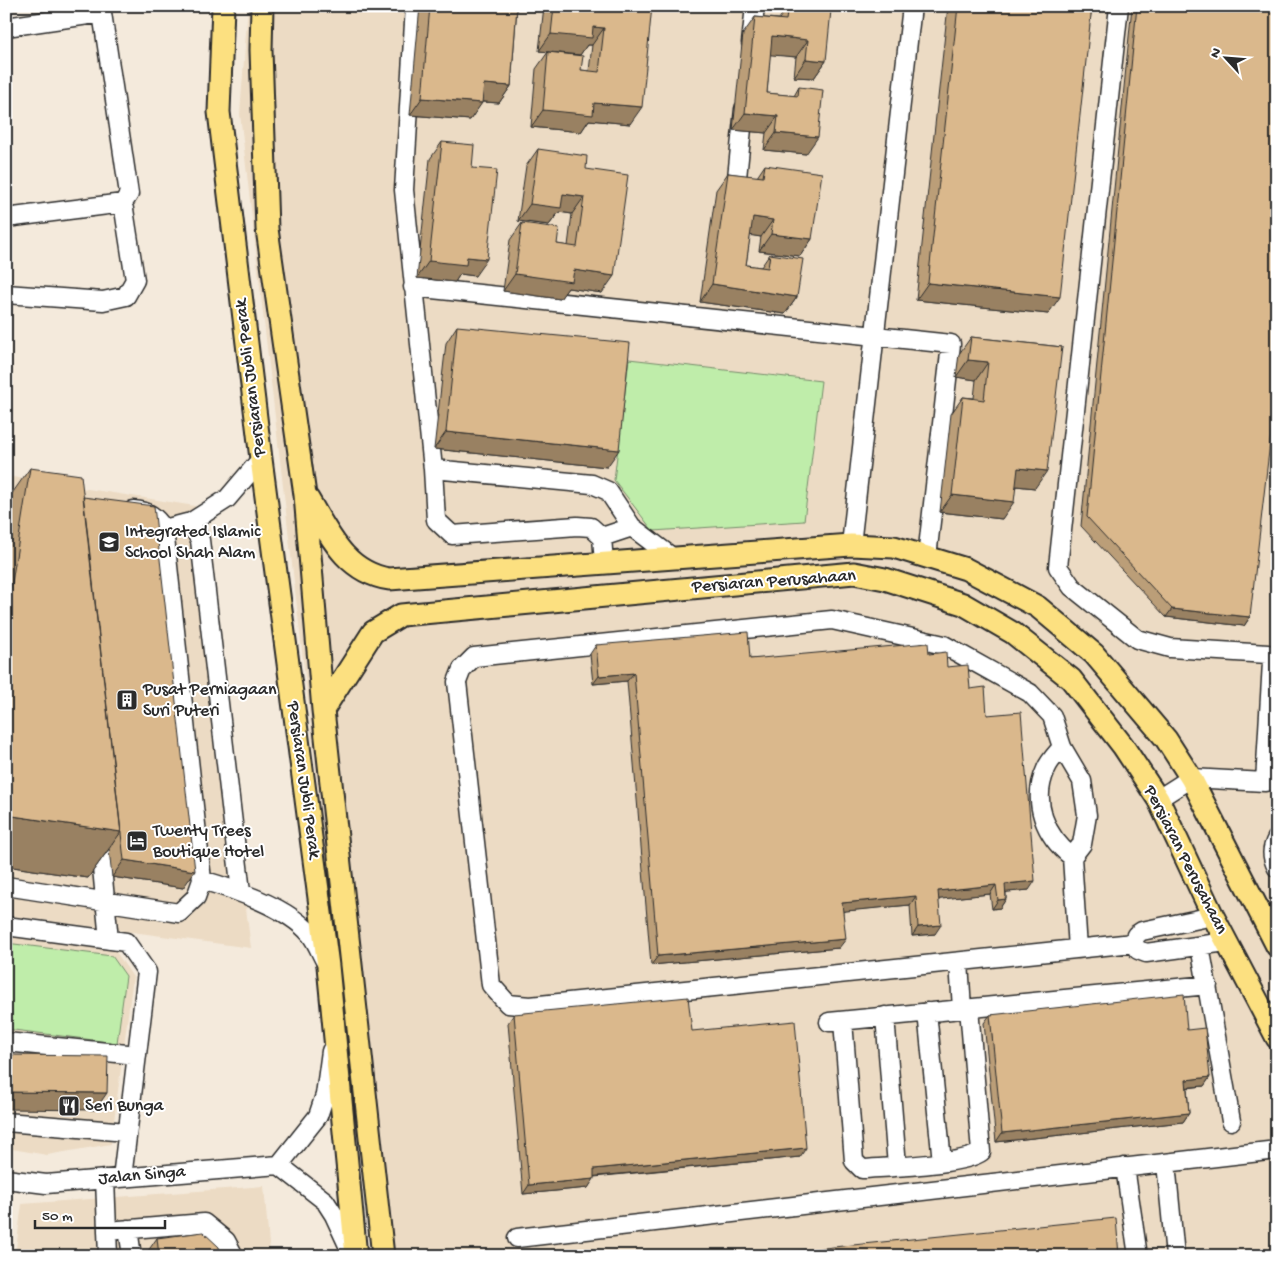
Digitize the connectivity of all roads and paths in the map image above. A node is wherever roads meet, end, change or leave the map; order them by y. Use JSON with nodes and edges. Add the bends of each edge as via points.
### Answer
{"nodes":[{"id":1,"x":223,"y":6,"type":"edge"},
{"id":2,"x":262,"y":6,"type":"edge"},
{"id":3,"x":415,"y":6,"type":"edge"},
{"id":4,"x":755,"y":6,"type":"edge"},
{"id":5,"x":912,"y":6,"type":"edge"},
{"id":6,"x":1119,"y":6,"type":"edge"},
{"id":7,"x":102,"y":10,"type":"edge"},
{"id":8,"x":6,"y":27,"type":"edge"},
{"id":9,"x":750,"y":55,"type":"edge"},
{"id":10,"x":745,"y":94,"type":"edge"},
{"id":11,"x":123,"y":203,"type":"junction"},
{"id":12,"x":733,"y":212,"type":"edge"},
{"id":13,"x":6,"y":218,"type":"edge"},
{"id":14,"x":413,"y":287,"type":"junction"},
{"id":15,"x":6,"y":294,"type":"edge"},
{"id":16,"x":724,"y":300,"type":"edge"},
{"id":17,"x":722,"y":320,"type":"junction"},
{"id":18,"x":874,"y":336,"type":"junction"},
{"id":19,"x":261,"y":459,"type":"junction"},
{"id":20,"x":433,"y":469,"type":"junction"},
{"id":21,"x":305,"y":495,"type":"junction"},
{"id":22,"x":117,"y":508,"type":"edge"},
{"id":23,"x":191,"y":522,"type":"junction"},
{"id":24,"x":632,"y":527,"type":"junction"},
{"id":25,"x":164,"y":528,"type":"junction"},
{"id":26,"x":602,"y":537,"type":"junction"},
{"id":27,"x":851,"y":545,"type":"junction"},
{"id":28,"x":927,"y":557,"type":"junction"},
{"id":29,"x":673,"y":558,"type":"junction"},
{"id":30,"x":604,"y":563,"type":"junction"},
{"id":31,"x":323,"y":710,"type":"junction"},
{"id":32,"x":1062,"y":747,"type":"junction"},
{"id":33,"x":1191,"y":778,"type":"junction"},
{"id":34,"x":1271,"y":781,"type":"edge"},
{"id":35,"x":1158,"y":799,"type":"junction"},
{"id":36,"x":97,"y":824,"type":"edge"},
{"id":37,"x":1277,"y":838,"type":"edge"},
{"id":38,"x":1072,"y":858,"type":"junction"},
{"id":39,"x":1277,"y":868,"type":"edge"},
{"id":40,"x":202,"y":880,"type":"junction"},
{"id":41,"x":6,"y":886,"type":"edge"},
{"id":42,"x":242,"y":892,"type":"junction"},
{"id":43,"x":106,"y":902,"type":"junction"},
{"id":44,"x":1213,"y":916,"type":"junction"},
{"id":45,"x":6,"y":926,"type":"edge"},
{"id":46,"x":109,"y":940,"type":"junction"},
{"id":47,"x":1226,"y":942,"type":"junction"},
{"id":48,"x":1133,"y":943,"type":"junction"},
{"id":49,"x":1200,"y":946,"type":"junction"},
{"id":50,"x":1277,"y":946,"type":"edge"},
{"id":51,"x":1078,"y":949,"type":"junction"},
{"id":52,"x":959,"y":962,"type":"junction"},
{"id":53,"x":328,"y":966,"type":"junction"},
{"id":54,"x":1208,"y":985,"type":"junction"},
{"id":55,"x":965,"y":1009,"type":"junction"},
{"id":56,"x":927,"y":1012,"type":"junction"},
{"id":57,"x":885,"y":1016,"type":"junction"},
{"id":58,"x":335,"y":1022,"type":"junction"},
{"id":59,"x":1277,"y":1038,"type":"edge"},
{"id":60,"x":6,"y":1042,"type":"edge"},
{"id":61,"x":136,"y":1055,"type":"junction"},
{"id":62,"x":1231,"y":1121,"type":"dead end"},
{"id":63,"x":6,"y":1122,"type":"edge"},
{"id":64,"x":127,"y":1132,"type":"junction"},
{"id":65,"x":1277,"y":1150,"type":"edge"},
{"id":66,"x":942,"y":1162,"type":"junction"},
{"id":67,"x":1166,"y":1163,"type":"junction"},
{"id":68,"x":279,"y":1165,"type":"junction"},
{"id":69,"x":897,"y":1166,"type":"junction"},
{"id":70,"x":1125,"y":1168,"type":"junction"},
{"id":71,"x":6,"y":1179,"type":"edge"},
{"id":72,"x":113,"y":1179,"type":"junction"},
{"id":73,"x":128,"y":1229,"type":"junction"},
{"id":74,"x":107,"y":1231,"type":"junction"},
{"id":75,"x":517,"y":1238,"type":"dead end"},
{"id":76,"x":108,"y":1256,"type":"edge"},
{"id":77,"x":132,"y":1256,"type":"edge"},
{"id":78,"x":234,"y":1256,"type":"edge"},
{"id":79,"x":354,"y":1256,"type":"edge"},
{"id":80,"x":383,"y":1256,"type":"edge"},
{"id":81,"x":1138,"y":1256,"type":"edge"},
{"id":82,"x":1175,"y":1256,"type":"edge"}],
"edges":[{"from":1,"to":19,"type":"main road","name":"Persiaran Jubli Perak","via":[[219,112]]},
{"from":2,"to":21,"type":"main road","name":"Persiaran Jubli Perak","via":[[267,229]]},
{"from":3,"to":14,"type":"street","via":[[404,190]]},
{"from":4,"to":9,"type":"street"},
{"from":5,"to":18,"type":"street"},
{"from":6,"to":34,"type":"street","via":[[1058,567],[1072,587],[1137,639],[1170,648],[1268,654],[1272,662]]},
{"from":7,"to":8,"type":"street"},
{"from":7,"to":11,"type":"street","via":[[129,194]]},
{"from":10,"to":12,"type":"street"},
{"from":11,"to":13,"type":"street"},
{"from":11,"to":15,"type":"street","via":[[135,280],[126,296],[103,301]]},
{"from":14,"to":17,"type":"street"},
{"from":14,"to":20,"type":"street"},
{"from":16,"to":17,"type":"street"},
{"from":17,"to":18,"type":"street"},
{"from":18,"to":27,"type":"street"},
{"from":18,"to":28,"type":"street","via":[[951,344]]},
{"from":19,"to":23,"type":"street","via":[[227,499]]},
{"from":19,"to":53,"type":"main road","name":"Persiaran Jubli Perak"},
{"from":20,"to":24,"type":"street","via":[[592,484],[608,491]]},
{"from":20,"to":26,"type":"street","via":[[436,520],[452,535],[577,526],[592,527]]},
{"from":21,"to":30,"type":"main road","name":"Persiaran Perusahaan","via":[[339,549],[356,568],[374,577],[389,579]]},
{"from":21,"to":31,"type":"main road","name":"Persiaran Jubli Perak"},
{"from":22,"to":25,"type":"street","via":[[146,511],[156,517]]},
{"from":23,"to":25,"type":"street"},
{"from":23,"to":42,"type":"street","via":[[200,540]]},
{"from":24,"to":26,"type":"street"},
{"from":24,"to":29,"type":"street"},
{"from":25,"to":40,"type":"street"},
{"from":26,"to":30,"type":"street"},
{"from":27,"to":28,"type":"main road","name":"Persiaran Perusahaan","via":[[894,547]]},
{"from":27,"to":29,"type":"main road","name":"Persiaran Perusahaan"},
{"from":28,"to":33,"type":"main road","name":"Persiaran Perusahaan","via":[[966,569],[1038,607],[1094,654],[1166,739]]},
{"from":29,"to":30,"type":"main road","name":"Persiaran Perusahaan"},
{"from":31,"to":35,"type":"main road","name":"Persiaran Perusahaan","via":[[373,632],[401,615],[854,573],[885,579],[963,604],[1013,633],[1071,679],[1123,746]]},
{"from":31,"to":80,"type":"main road","name":"Persiaran Jubli Perak"},
{"from":32,"to":38,"type":"street","via":[[1082,781],[1087,815],[1082,844]]},
{"from":32,"to":38,"type":"street","via":[[1046,768],[1039,791],[1046,829]]},
{"from":32,"to":52,"type":"street","via":[[1052,716],[1030,693],[944,645],[832,620],[474,658],[462,670],[458,682],[491,985],[508,1004],[530,1006]]},
{"from":33,"to":34,"type":"street"},
{"from":33,"to":35,"type":"street"},
{"from":33,"to":50,"type":"main road","name":"Persiaran Perusahaan"},
{"from":35,"to":44,"type":"main road","name":"Persiaran Perusahaan"},
{"from":36,"to":43,"type":"street"},
{"from":37,"to":39,"type":"street","via":[[1272,848],[1272,859]]},
{"from":38,"to":51,"type":"street"},
{"from":40,"to":42,"type":"street"},
{"from":40,"to":43,"type":"street","via":[[196,897],[179,913]]},
{"from":41,"to":43,"type":"street"},
{"from":42,"to":53,"type":"street","via":[[282,913],[309,933]]},
{"from":43,"to":46,"type":"street"},
{"from":44,"to":47,"type":"main road","name":"Persiaran Perusahaan"},
{"from":44,"to":48,"type":"street","via":[[1142,931]]},
{"from":45,"to":46,"type":"street"},
{"from":46,"to":61,"type":"street","via":[[126,942],[146,972]]},
{"from":47,"to":49,"type":"street"},
{"from":47,"to":59,"type":"main road","name":"Persiaran Perusahaan"},
{"from":48,"to":49,"type":"street","via":[[1146,953]]},
{"from":48,"to":51,"type":"street"},
{"from":49,"to":54,"type":"street"},
{"from":51,"to":52,"type":"street"},
{"from":52,"to":55,"type":"street"},
{"from":53,"to":58,"type":"main road","name":"Persiaran Jubli Perak"},
{"from":54,"to":55,"type":"street"},
{"from":54,"to":62,"type":"street"},
{"from":55,"to":56,"type":"street"},
{"from":55,"to":66,"type":"street","via":[[981,1152],[975,1157]]},
{"from":56,"to":57,"type":"street"},
{"from":56,"to":66,"type":"street"},
{"from":57,"to":69,"type":"street"},
{"from":57,"to":69,"type":"street","via":[[836,1021],[854,1160],[862,1169]]},
{"from":58,"to":68,"type":"street","via":[[325,1095],[318,1116]]},
{"from":58,"to":79,"type":"main road","name":"Persiaran Jubli Perak"},
{"from":60,"to":61,"type":"street"},
{"from":61,"to":64,"type":"street"},
{"from":63,"to":64,"type":"street"},
{"from":64,"to":72,"type":"street"},
{"from":65,"to":67,"type":"street"},
{"from":66,"to":69,"type":"street"},
{"from":67,"to":70,"type":"street"},
{"from":67,"to":82,"type":"street"},
{"from":68,"to":72,"type":"street","name":"Jalan Singa"},
{"from":68,"to":79,"type":"street","via":[[325,1202]]},
{"from":70,"to":75,"type":"street"},
{"from":70,"to":81,"type":"street"},
{"from":71,"to":72,"type":"street","name":"Jalan Singa","via":[[46,1184]]},
{"from":72,"to":74,"type":"street"},
{"from":73,"to":74,"type":"street"},
{"from":73,"to":77,"type":"street"},
{"from":73,"to":78,"type":"street","via":[[204,1223],[226,1241]]},
{"from":74,"to":76,"type":"street"}]}
